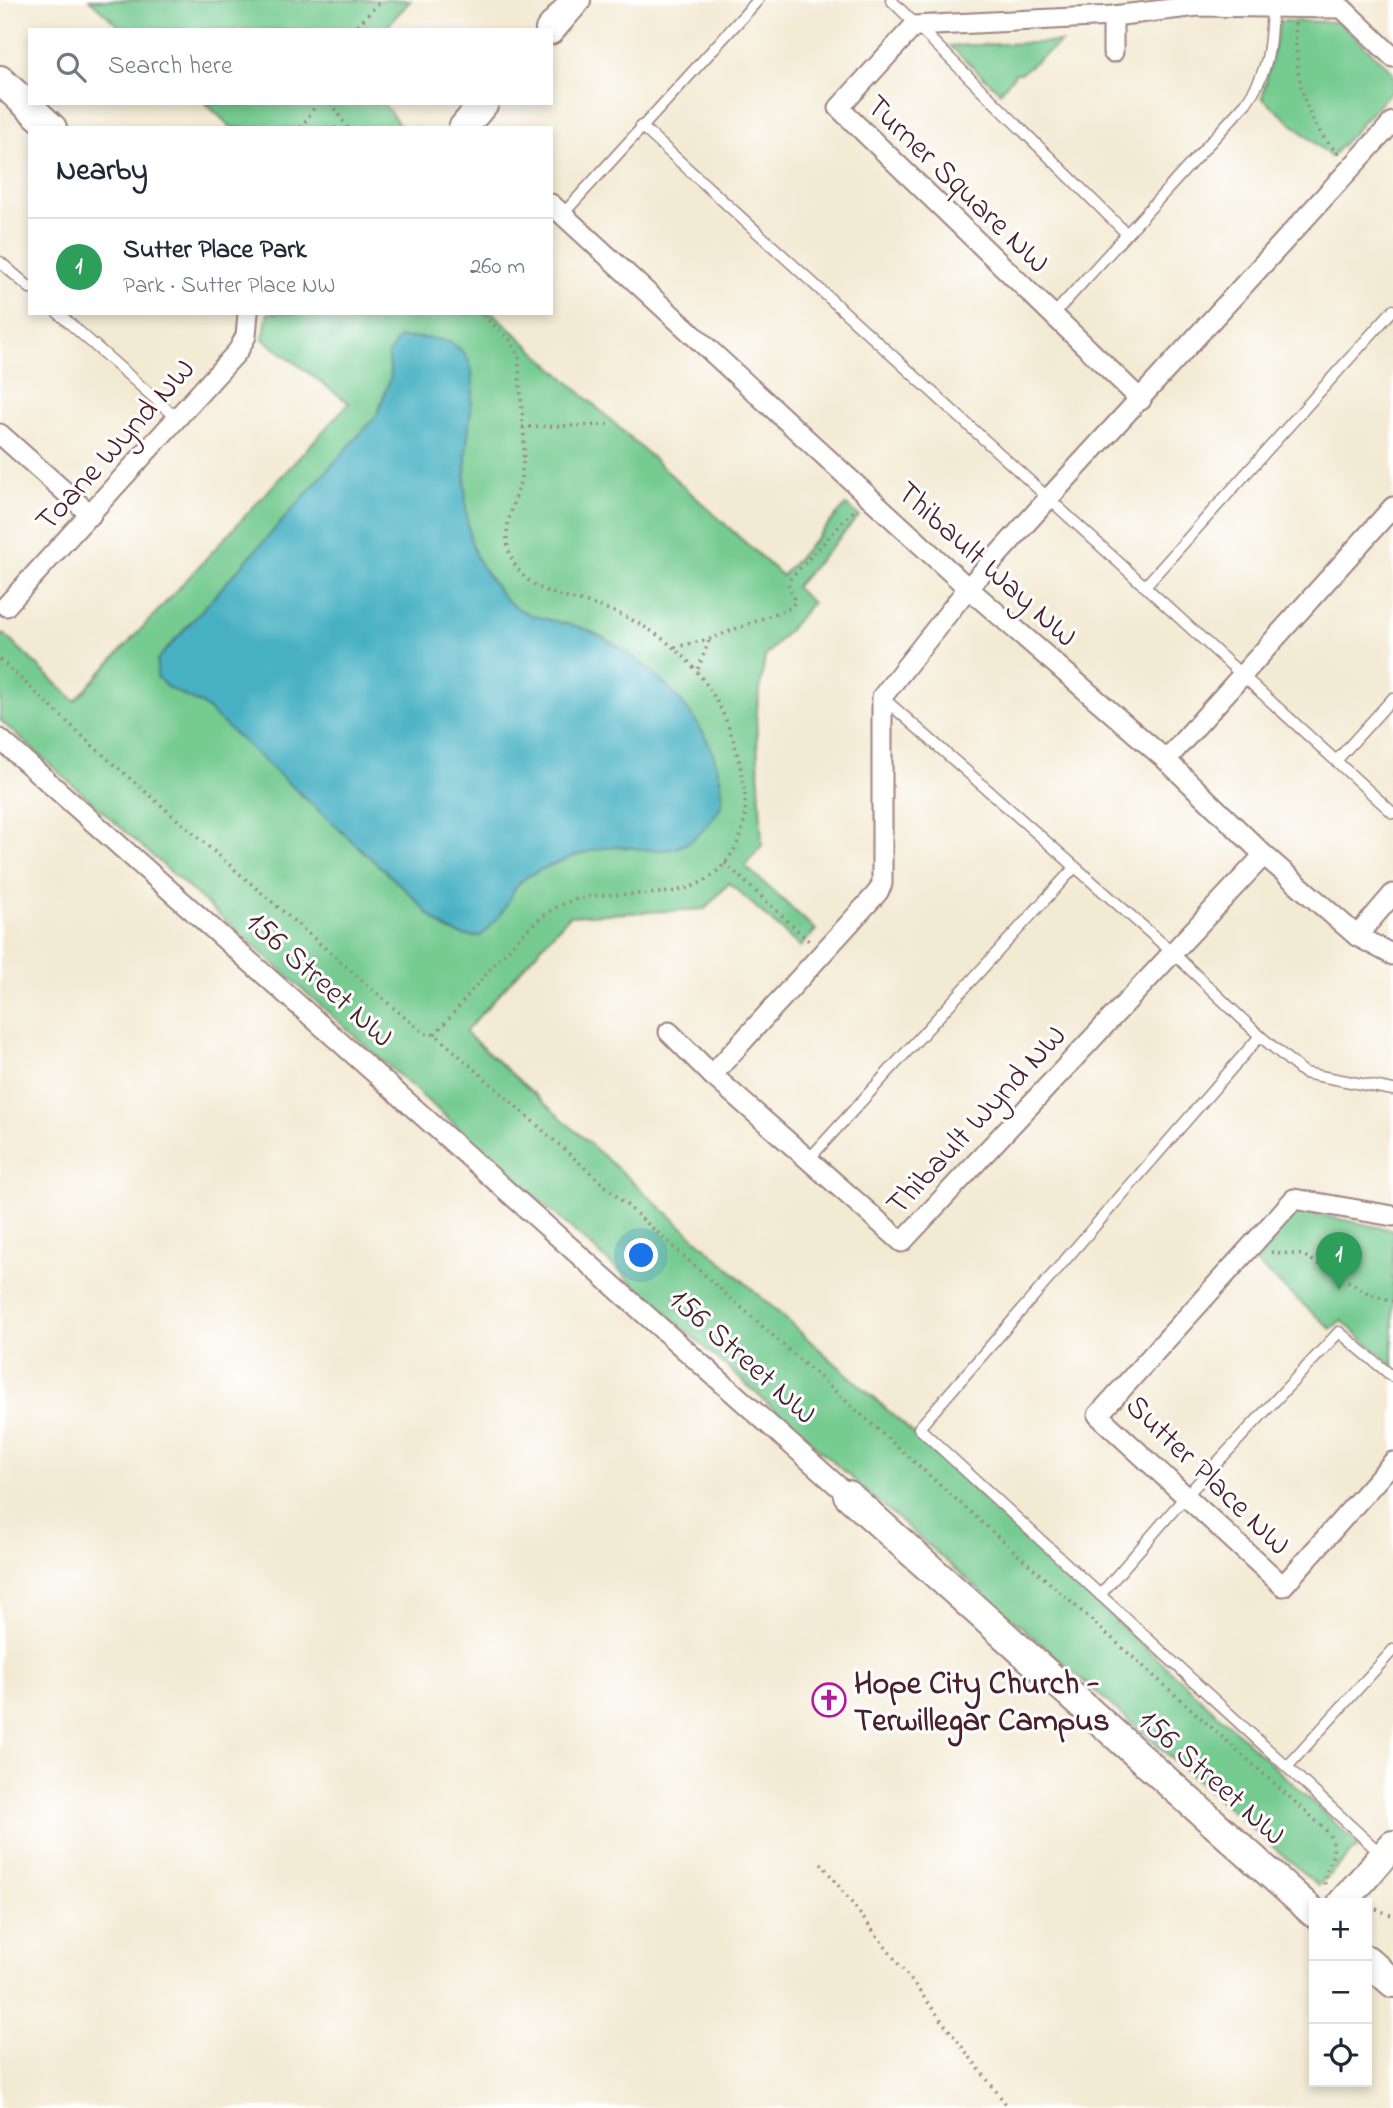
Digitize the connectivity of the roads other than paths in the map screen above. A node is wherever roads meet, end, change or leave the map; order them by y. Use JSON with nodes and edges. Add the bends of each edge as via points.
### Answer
{"nodes":[{"id":1,"x":576,"y":0,"type":"edge"},
{"id":2,"x":758,"y":0,"type":"edge"},
{"id":3,"x":891,"y":0,"type":"edge"},
{"id":4,"x":1197,"y":3,"type":"edge"},
{"id":5,"x":1272,"y":7,"type":"junction"},
{"id":6,"x":1113,"y":16,"type":"junction"},
{"id":7,"x":914,"y":26,"type":"junction"},
{"id":8,"x":552,"y":28,"type":"edge"},
{"id":9,"x":1113,"y":52,"type":"dead end"},
{"id":10,"x":1393,"y":57,"type":"edge"},
{"id":11,"x":0,"y":80,"type":"edge"},
{"id":12,"x":482,"y":105,"type":"edge"},
{"id":13,"x":1393,"y":122,"type":"edge"},
{"id":14,"x":50,"y":126,"type":"edge"},
{"id":15,"x":467,"y":126,"type":"edge"},
{"id":16,"x":640,"y":126,"type":"junction"},
{"id":17,"x":557,"y":209,"type":"edge"},
{"id":18,"x":1126,"y":233,"type":"junction"},
{"id":19,"x":0,"y":262,"type":"edge"},
{"id":20,"x":28,"y":286,"type":"edge"},
{"id":21,"x":1393,"y":310,"type":"edge"},
{"id":22,"x":60,"y":315,"type":"edge"},
{"id":23,"x":247,"y":315,"type":"edge"},
{"id":24,"x":1053,"y":315,"type":"junction"},
{"id":25,"x":1141,"y":400,"type":"junction"},
{"id":26,"x":178,"y":419,"type":"junction"},
{"id":27,"x":0,"y":434,"type":"edge"},
{"id":28,"x":1048,"y":499,"type":"junction"},
{"id":29,"x":1393,"y":507,"type":"edge"},
{"id":30,"x":91,"y":515,"type":"junction"},
{"id":31,"x":1146,"y":585,"type":"junction"},
{"id":32,"x":968,"y":589,"type":"junction"},
{"id":33,"x":2,"y":606,"type":"edge"},
{"id":34,"x":1241,"y":678,"type":"junction"},
{"id":35,"x":882,"y":697,"type":"junction"},
{"id":36,"x":1393,"y":698,"type":"edge"},
{"id":37,"x":0,"y":739,"type":"edge"},
{"id":38,"x":1166,"y":760,"type":"junction"},
{"id":39,"x":1336,"y":761,"type":"junction"},
{"id":40,"x":1393,"y":813,"type":"edge"},
{"id":41,"x":1264,"y":855,"type":"junction"},
{"id":42,"x":1074,"y":868,"type":"junction"},
{"id":43,"x":1393,"y":894,"type":"edge"},
{"id":44,"x":1357,"y":936,"type":"junction"},
{"id":45,"x":1172,"y":952,"type":"junction"},
{"id":46,"x":1393,"y":955,"type":"edge"},
{"id":47,"x":669,"y":1032,"type":"dead end"},
{"id":48,"x":1259,"y":1037,"type":"junction"},
{"id":49,"x":712,"y":1076,"type":"junction"},
{"id":50,"x":1393,"y":1090,"type":"edge"},
{"id":51,"x":808,"y":1160,"type":"junction"},
{"id":52,"x":1393,"y":1216,"type":"edge"},
{"id":53,"x":1393,"y":1377,"type":"edge"},
{"id":54,"x":1393,"y":1462,"type":"edge"},
{"id":55,"x":848,"y":1495,"type":"joint"},
{"id":56,"x":1185,"y":1497,"type":"junction"},
{"id":57,"x":1100,"y":1595,"type":"junction"},
{"id":58,"x":1393,"y":1650,"type":"edge"},
{"id":59,"x":1287,"y":1767,"type":"junction"},
{"id":60,"x":1390,"y":1850,"type":"edge"},
{"id":61,"x":1360,"y":1898,"type":"edge"},
{"id":62,"x":1309,"y":1909,"type":"edge"},
{"id":63,"x":1368,"y":1961,"type":"edge"},
{"id":64,"x":1393,"y":1983,"type":"edge"}],
"edges":[{"from":1,"to":8,"type":"street"},
{"from":2,"to":16,"type":"lane"},
{"from":3,"to":7,"type":"lane"},
{"from":4,"to":5,"type":"street"},
{"from":4,"to":6,"type":"street"},
{"from":5,"to":10,"type":"street","via":[[1342,8]]},
{"from":5,"to":18,"type":"lane","via":[[1269,57],[1261,81]]},
{"from":6,"to":7,"type":"street"},
{"from":6,"to":9,"type":"street"},
{"from":7,"to":18,"type":"lane"},
{"from":7,"to":24,"type":"street","name":"Turner Square NW","via":[[839,108]]},
{"from":11,"to":14,"type":"street"},
{"from":12,"to":15,"type":"street"},
{"from":13,"to":25,"type":"street"},
{"from":16,"to":17,"type":"lane"},
{"from":16,"to":28,"type":"lane"},
{"from":17,"to":32,"type":"street","name":"Thibault Way NW"},
{"from":18,"to":24,"type":"lane"},
{"from":19,"to":20,"type":"lane"},
{"from":21,"to":31,"type":"lane"},
{"from":22,"to":26,"type":"lane"},
{"from":23,"to":26,"type":"street","name":"Toane Wynd NW","via":[[246,336],[238,351]]},
{"from":24,"to":25,"type":"street","name":"Turner Square NW"},
{"from":25,"to":28,"type":"street"},
{"from":26,"to":30,"type":"street","name":"Toane Wynd NW"},
{"from":27,"to":30,"type":"street"},
{"from":28,"to":31,"type":"lane"},
{"from":28,"to":32,"type":"street"},
{"from":29,"to":34,"type":"street"},
{"from":30,"to":33,"type":"street","name":"Toane Wynd NW"},
{"from":31,"to":34,"type":"lane"},
{"from":32,"to":35,"type":"street"},
{"from":32,"to":38,"type":"street","name":"Thibault Way NW"},
{"from":34,"to":38,"type":"street"},
{"from":34,"to":39,"type":"lane"},
{"from":35,"to":42,"type":"lane"},
{"from":35,"to":49,"type":"street","via":[[882,884]]},
{"from":36,"to":39,"type":"lane"},
{"from":37,"to":55,"type":"street","name":"156 Street NW"},
{"from":38,"to":41,"type":"street","name":"Thibault Way NW"},
{"from":39,"to":40,"type":"lane"},
{"from":41,"to":44,"type":"street","name":"Thibault Way NW"},
{"from":41,"to":45,"type":"street","name":"Thibault Wynd NW"},
{"from":42,"to":45,"type":"lane"},
{"from":42,"to":51,"type":"lane"},
{"from":43,"to":44,"type":"street"},
{"from":44,"to":46,"type":"street","name":"Thibault Way NW"},
{"from":45,"to":48,"type":"lane"},
{"from":45,"to":51,"type":"street","name":"Thibault Wynd NW","via":[[902,1242]]},
{"from":47,"to":49,"type":"street","name":"Thibault Wynd NW"},
{"from":48,"to":50,"type":"lane","via":[[1304,1073]]},
{"from":48,"to":57,"type":"lane","via":[[919,1428]]},
{"from":49,"to":51,"type":"street","name":"Thibault Wynd NW"},
{"from":52,"to":56,"type":"street","name":"Sutter Place NW","via":[[1294,1199],[1098,1415]]},
{"from":53,"to":56,"type":"lane","via":[[1339,1332]]},
{"from":54,"to":56,"type":"street","name":"Sutter Place NW","via":[[1283,1586]]},
{"from":55,"to":62,"type":"street","name":"156 Street NW"},
{"from":56,"to":57,"type":"lane"},
{"from":57,"to":59,"type":"lane"},
{"from":58,"to":59,"type":"lane"},
{"from":59,"to":60,"type":"lane"},
{"from":60,"to":61,"type":"street"},
{"from":63,"to":64,"type":"street"}]}
